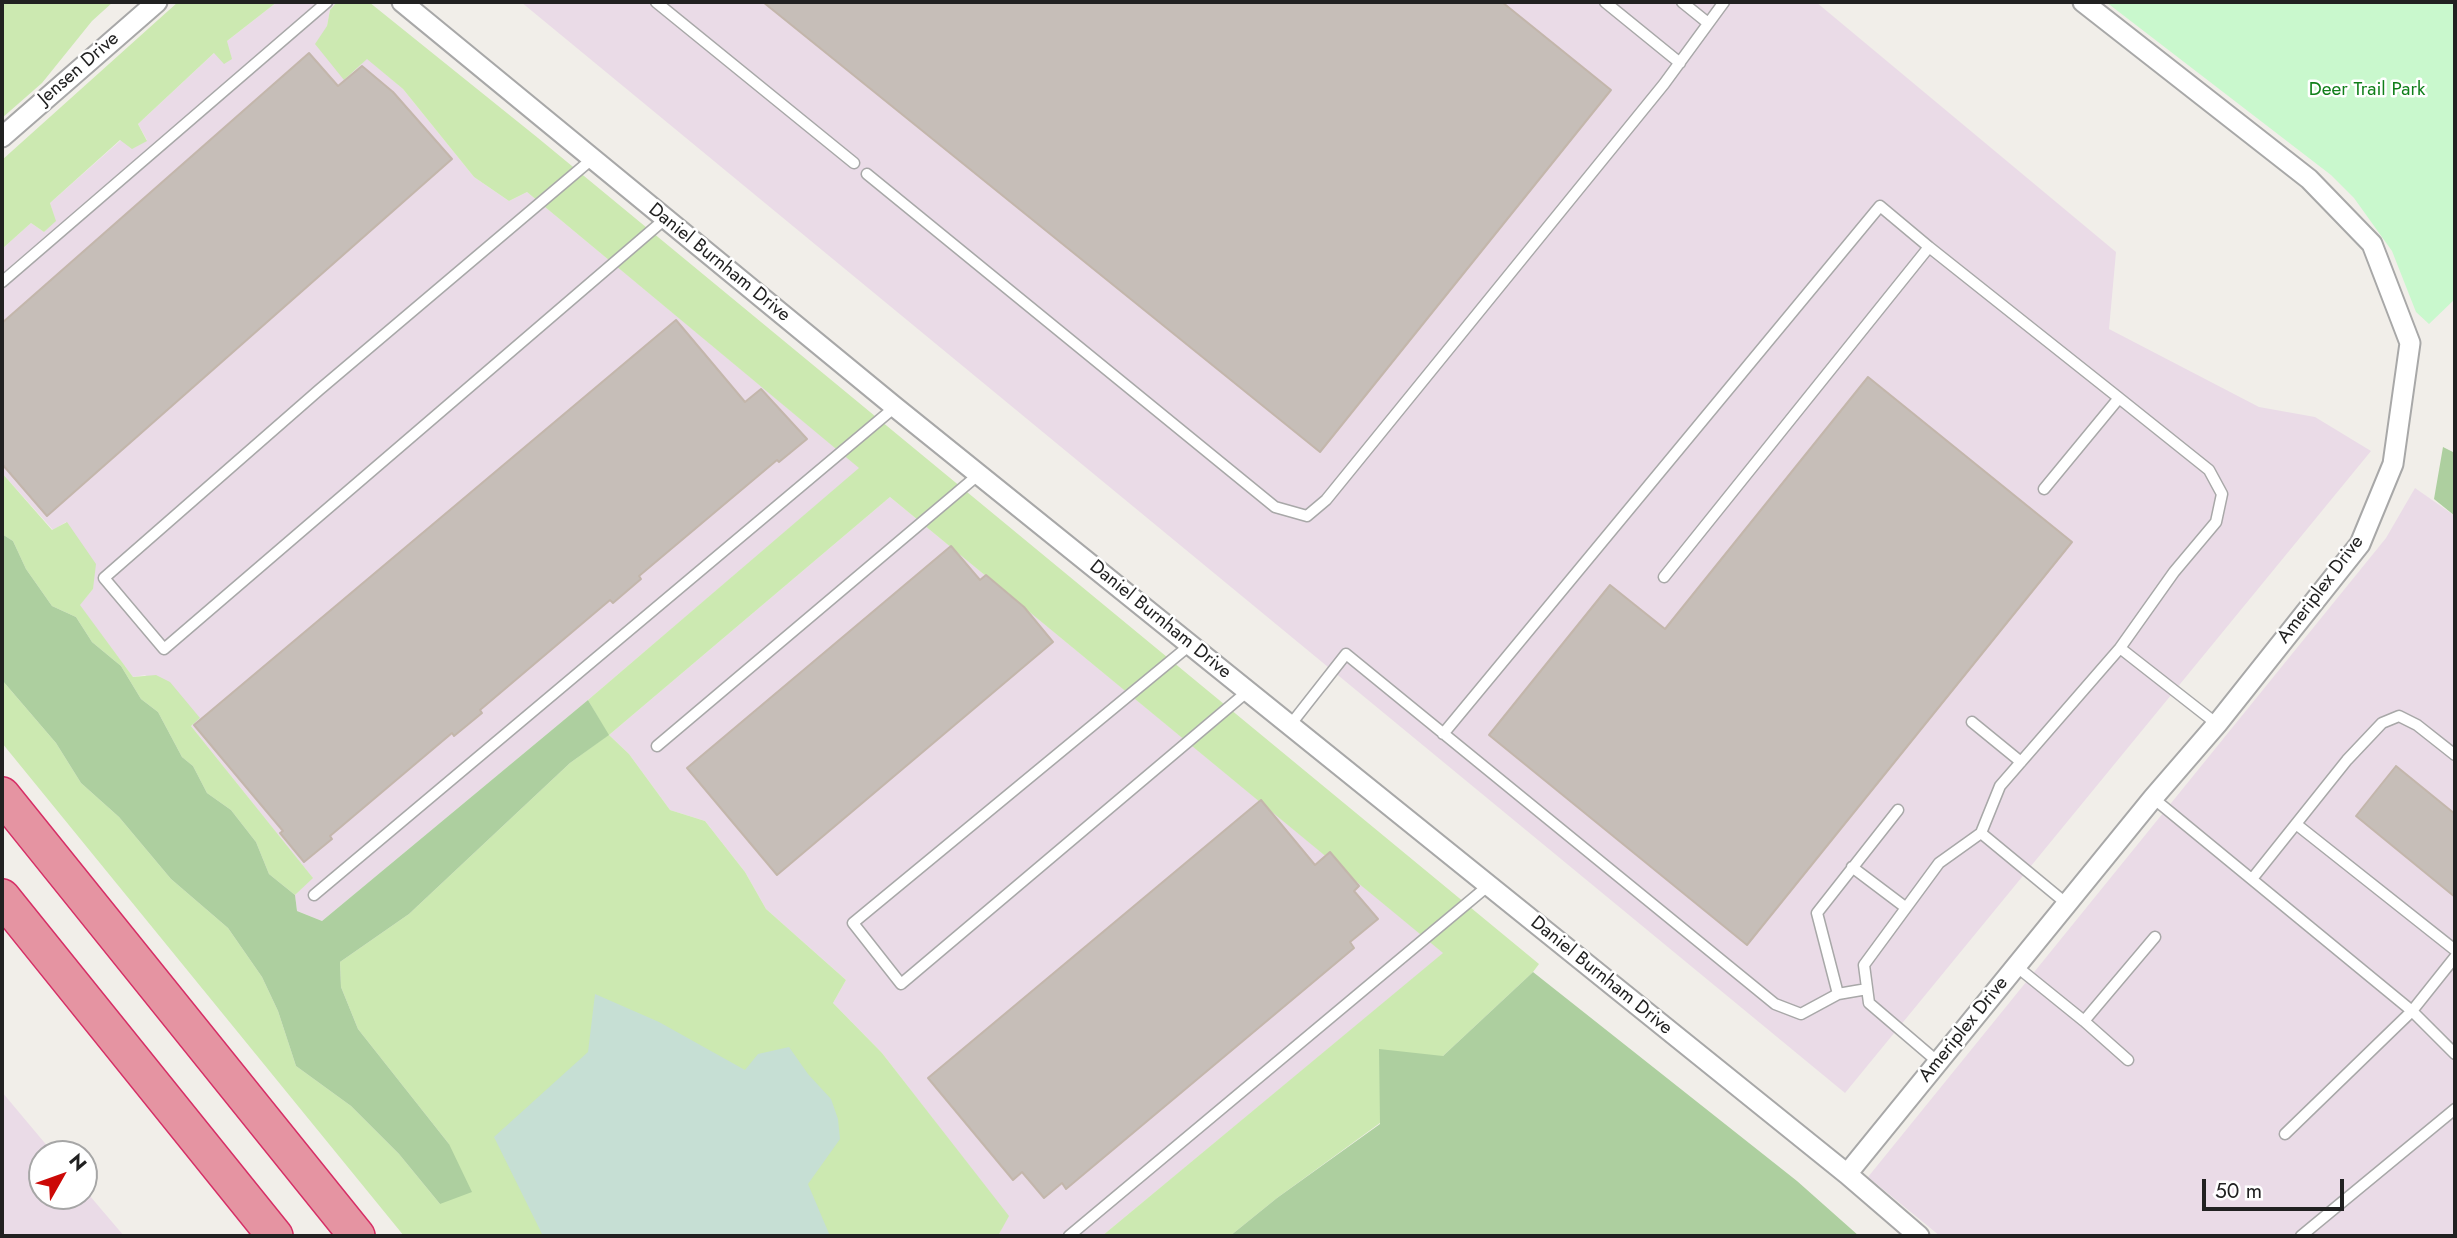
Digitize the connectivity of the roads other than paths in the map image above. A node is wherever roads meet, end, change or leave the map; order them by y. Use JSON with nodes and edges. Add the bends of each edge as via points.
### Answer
{"nodes":[{"id":1,"x":157,"y":2,"type":"edge"},
{"id":2,"x":327,"y":2,"type":"edge"},
{"id":3,"x":402,"y":2,"type":"edge"},
{"id":4,"x":656,"y":2,"type":"edge"},
{"id":5,"x":1605,"y":2,"type":"edge"},
{"id":6,"x":1682,"y":2,"type":"edge"},
{"id":7,"x":1724,"y":2,"type":"edge"},
{"id":8,"x":2083,"y":2,"type":"edge"},
{"id":9,"x":1708,"y":23,"type":"junction"},
{"id":10,"x":1680,"y":62,"type":"junction"},
{"id":11,"x":2,"y":137,"type":"edge"},
{"id":12,"x":592,"y":159,"type":"junction"},
{"id":13,"x":854,"y":163,"type":"dead end"},
{"id":14,"x":867,"y":174,"type":"dead end"},
{"id":15,"x":665,"y":219,"type":"junction"},
{"id":16,"x":1929,"y":247,"type":"junction"},
{"id":17,"x":2,"y":282,"type":"edge"},
{"id":18,"x":2119,"y":398,"type":"junction"},
{"id":19,"x":895,"y":407,"type":"junction"},
{"id":20,"x":978,"y":475,"type":"junction"},
{"id":21,"x":2044,"y":489,"type":"dead end"},
{"id":22,"x":1664,"y":577,"type":"dead end"},
{"id":23,"x":1191,"y":644,"type":"junction"},
{"id":24,"x":2120,"y":648,"type":"junction"},
{"id":25,"x":1248,"y":691,"type":"junction"},
{"id":26,"x":1972,"y":722,"type":"dead end"},
{"id":27,"x":1291,"y":724,"type":"junction"},
{"id":28,"x":2217,"y":724,"type":"junction"},
{"id":29,"x":1443,"y":734,"type":"junction"},
{"id":30,"x":657,"y":746,"type":"dead end"},
{"id":31,"x":2455,"y":755,"type":"edge"},
{"id":32,"x":2021,"y":762,"type":"junction"},
{"id":33,"x":2,"y":795,"type":"edge"},
{"id":34,"x":2153,"y":798,"type":"junction"},
{"id":35,"x":1898,"y":810,"type":"dead end"},
{"id":36,"x":2296,"y":824,"type":"junction"},
{"id":37,"x":1980,"y":833,"type":"junction"},
{"id":38,"x":1852,"y":867,"type":"junction"},
{"id":39,"x":2252,"y":879,"type":"junction"},
{"id":40,"x":1489,"y":885,"type":"junction"},
{"id":41,"x":314,"y":895,"type":"dead end"},
{"id":42,"x":2,"y":897,"type":"edge"},
{"id":43,"x":2067,"y":904,"type":"junction"},
{"id":44,"x":1905,"y":907,"type":"junction"},
{"id":45,"x":2155,"y":937,"type":"dead end"},
{"id":46,"x":2455,"y":950,"type":"edge"},
{"id":47,"x":2455,"y":957,"type":"edge"},
{"id":48,"x":2016,"y":966,"type":"junction"},
{"id":49,"x":1867,"y":989,"type":"junction"},
{"id":50,"x":1838,"y":994,"type":"junction"},
{"id":51,"x":2412,"y":1011,"type":"junction"},
{"id":52,"x":2084,"y":1021,"type":"junction"},
{"id":53,"x":2455,"y":1055,"type":"edge"},
{"id":54,"x":2128,"y":1060,"type":"dead end"},
{"id":55,"x":1938,"y":1062,"type":"junction"},
{"id":56,"x":2455,"y":1109,"type":"edge"},
{"id":57,"x":2285,"y":1134,"type":"dead end"},
{"id":58,"x":1847,"y":1174,"type":"junction"},
{"id":59,"x":275,"y":1236,"type":"edge"},
{"id":60,"x":357,"y":1236,"type":"edge"},
{"id":61,"x":1069,"y":1236,"type":"edge"},
{"id":62,"x":1919,"y":1236,"type":"edge"},
{"id":63,"x":2301,"y":1236,"type":"edge"}],
"edges":[{"from":1,"to":11,"type":"street","name":"Jensen Drive"},
{"from":2,"to":17,"type":"lane"},
{"from":3,"to":12,"type":"street","name":"Daniel Burnham Drive"},
{"from":4,"to":13,"type":"lane"},
{"from":5,"to":10,"type":"lane"},
{"from":6,"to":9,"type":"lane"},
{"from":7,"to":9,"type":"lane"},
{"from":8,"to":28,"type":"street","name":"Ameriplex Drive","via":[[2309,179],[2372,244],[2410,343],[2393,464],[2360,544]]},
{"from":9,"to":10,"type":"lane"},
{"from":10,"to":14,"type":"lane","via":[[1326,500],[1307,516],[1275,507]]},
{"from":12,"to":15,"type":"street","name":"Daniel Burnham Drive"},
{"from":12,"to":15,"type":"lane","via":[[104,578],[164,649]]},
{"from":15,"to":19,"type":"street","name":"Daniel Burnham Drive"},
{"from":16,"to":18,"type":"lane"},
{"from":16,"to":22,"type":"lane"},
{"from":16,"to":29,"type":"lane","via":[[1880,206]]},
{"from":18,"to":21,"type":"lane"},
{"from":18,"to":24,"type":"lane","via":[[2209,470],[2222,494],[2216,522]]},
{"from":19,"to":20,"type":"street","name":"Daniel Burnham Drive"},
{"from":19,"to":41,"type":"lane"},
{"from":20,"to":23,"type":"street","name":"Daniel Burnham Drive"},
{"from":20,"to":30,"type":"lane"},
{"from":23,"to":25,"type":"street","name":"Daniel Burnham Drive"},
{"from":23,"to":25,"type":"lane","via":[[853,923],[901,984]]},
{"from":24,"to":28,"type":"lane"},
{"from":24,"to":32,"type":"lane"},
{"from":25,"to":27,"type":"street","name":"Daniel Burnham Drive"},
{"from":26,"to":32,"type":"lane"},
{"from":27,"to":29,"type":"lane","via":[[1346,654]]},
{"from":27,"to":40,"type":"street","name":"Daniel Burnham Drive"},
{"from":28,"to":34,"type":"street","name":"Ameriplex Drive"},
{"from":29,"to":50,"type":"lane","via":[[1775,1004],[1801,1014]]},
{"from":31,"to":36,"type":"lane","via":[[2399,716],[2382,723]]},
{"from":32,"to":37,"type":"lane","via":[[2000,786]]},
{"from":33,"to":60,"type":"highway"},
{"from":34,"to":39,"type":"lane"},
{"from":34,"to":43,"type":"street","name":"Ameriplex Drive"},
{"from":35,"to":38,"type":"lane"},
{"from":36,"to":39,"type":"lane"},
{"from":36,"to":46,"type":"lane"},
{"from":37,"to":43,"type":"lane"},
{"from":37,"to":44,"type":"lane","via":[[1939,863]]},
{"from":38,"to":44,"type":"lane"},
{"from":38,"to":50,"type":"lane","via":[[1817,913]]},
{"from":39,"to":51,"type":"lane"},
{"from":40,"to":58,"type":"street","name":"Daniel Burnham Drive"},
{"from":40,"to":61,"type":"lane"},
{"from":42,"to":59,"type":"highway"},
{"from":43,"to":48,"type":"street","name":"Ameriplex Drive"},
{"from":44,"to":49,"type":"lane","via":[[1864,965]]},
{"from":45,"to":52,"type":"lane"},
{"from":47,"to":51,"type":"lane"},
{"from":48,"to":52,"type":"lane"},
{"from":48,"to":55,"type":"street","name":"Ameriplex Drive"},
{"from":49,"to":50,"type":"lane"},
{"from":49,"to":55,"type":"lane","via":[[1869,1003]]},
{"from":51,"to":53,"type":"lane"},
{"from":51,"to":57,"type":"lane"},
{"from":52,"to":54,"type":"lane"},
{"from":55,"to":58,"type":"street","name":"Ameriplex Drive"},
{"from":56,"to":63,"type":"lane"},
{"from":58,"to":62,"type":"street","name":"Daniel Burnham Drive"}]}
